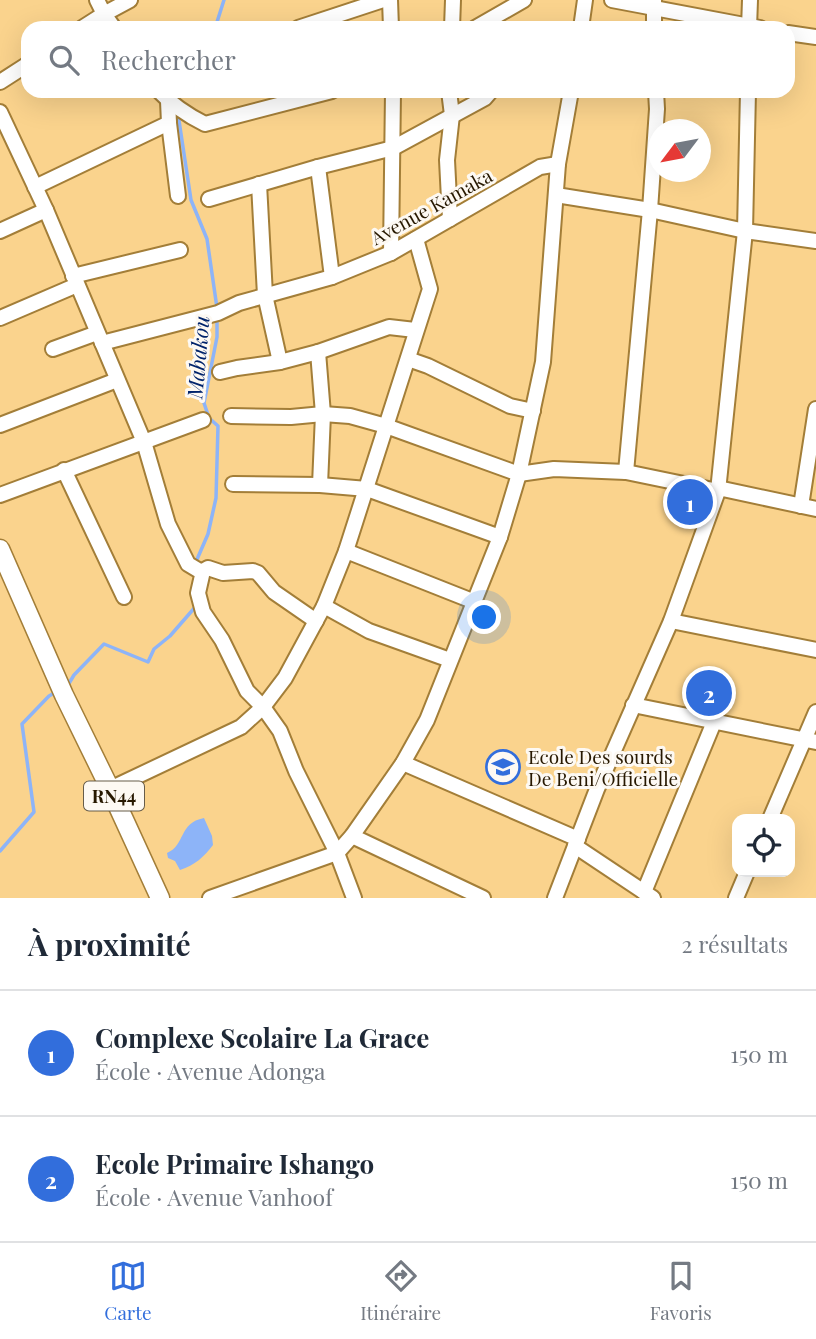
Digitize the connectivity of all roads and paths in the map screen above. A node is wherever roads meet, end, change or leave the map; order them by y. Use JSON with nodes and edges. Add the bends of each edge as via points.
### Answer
{"nodes":[{"id":1,"x":97,"y":0,"type":"edge"},
{"id":2,"x":130,"y":0,"type":"edge"},
{"id":3,"x":383,"y":0,"type":"edge"},
{"id":4,"x":390,"y":0,"type":"edge"},
{"id":5,"x":453,"y":0,"type":"edge"},
{"id":6,"x":524,"y":0,"type":"edge"},
{"id":7,"x":585,"y":0,"type":"edge"},
{"id":8,"x":611,"y":0,"type":"edge"},
{"id":9,"x":750,"y":0,"type":"edge"},
{"id":10,"x":653,"y":4,"type":"edge"},
{"id":11,"x":104,"y":14,"type":"junction"},
{"id":12,"x":93,"y":21,"type":"edge"},
{"id":13,"x":109,"y":21,"type":"edge"},
{"id":14,"x":319,"y":21,"type":"edge"},
{"id":15,"x":391,"y":21,"type":"edge"},
{"id":16,"x":452,"y":21,"type":"edge"},
{"id":17,"x":487,"y":21,"type":"edge"},
{"id":18,"x":582,"y":21,"type":"edge"},
{"id":19,"x":727,"y":21,"type":"edge"},
{"id":20,"x":752,"y":21,"type":"edge"},
{"id":21,"x":795,"y":34,"type":"edge"},
{"id":22,"x":816,"y":37,"type":"edge"},
{"id":23,"x":21,"y":68,"type":"edge"},
{"id":24,"x":0,"y":82,"type":"edge"},
{"id":25,"x":165,"y":98,"type":"edge"},
{"id":26,"x":305,"y":98,"type":"edge"},
{"id":27,"x":393,"y":98,"type":"edge"},
{"id":28,"x":450,"y":98,"type":"edge"},
{"id":29,"x":485,"y":98,"type":"edge"},
{"id":30,"x":570,"y":98,"type":"edge"},
{"id":31,"x":656,"y":98,"type":"edge"},
{"id":32,"x":748,"y":98,"type":"edge"},
{"id":33,"x":0,"y":112,"type":"edge"},
{"id":34,"x":452,"y":115,"type":"junction"},
{"id":35,"x":169,"y":122,"type":"junction"},
{"id":36,"x":393,"y":148,"type":"junction"},
{"id":37,"x":558,"y":164,"type":"junction"},
{"id":38,"x":318,"y":167,"type":"junction"},
{"id":39,"x":259,"y":184,"type":"junction"},
{"id":40,"x":35,"y":187,"type":"junction"},
{"id":41,"x":178,"y":195,"type":"dead end"},
{"id":42,"x":556,"y":195,"type":"junction"},
{"id":43,"x":209,"y":199,"type":"dead end"},
{"id":44,"x":46,"y":210,"type":"junction"},
{"id":45,"x":650,"y":210,"type":"junction"},
{"id":46,"x":450,"y":219,"type":"junction"},
{"id":47,"x":0,"y":231,"type":"edge"},
{"id":48,"x":745,"y":231,"type":"junction"},
{"id":49,"x":416,"y":239,"type":"junction"},
{"id":50,"x":816,"y":241,"type":"edge"},
{"id":51,"x":180,"y":250,"type":"dead end"},
{"id":52,"x":391,"y":253,"type":"junction"},
{"id":53,"x":332,"y":277,"type":"junction"},
{"id":54,"x":75,"y":281,"type":"junction"},
{"id":55,"x":265,"y":295,"type":"junction"},
{"id":56,"x":0,"y":318,"type":"edge"},
{"id":57,"x":415,"y":330,"type":"junction"},
{"id":58,"x":100,"y":338,"type":"junction"},
{"id":59,"x":53,"y":349,"type":"dead end"},
{"id":60,"x":318,"y":352,"type":"junction"},
{"id":61,"x":408,"y":359,"type":"junction"},
{"id":62,"x":279,"y":362,"type":"junction"},
{"id":63,"x":220,"y":372,"type":"dead end"},
{"id":64,"x":117,"y":380,"type":"junction"},
{"id":65,"x":816,"y":409,"type":"edge"},
{"id":66,"x":533,"y":411,"type":"junction"},
{"id":67,"x":323,"y":414,"type":"junction"},
{"id":68,"x":231,"y":416,"type":"dead end"},
{"id":69,"x":203,"y":420,"type":"dead end"},
{"id":70,"x":0,"y":425,"type":"edge"},
{"id":71,"x":386,"y":426,"type":"junction"},
{"id":72,"x":144,"y":442,"type":"junction"},
{"id":73,"x":64,"y":470,"type":"junction"},
{"id":74,"x":625,"y":472,"type":"junction"},
{"id":75,"x":519,"y":474,"type":"junction"},
{"id":76,"x":233,"y":484,"type":"dead end"},
{"id":77,"x":320,"y":485,"type":"junction"},
{"id":78,"x":367,"y":489,"type":"junction"},
{"id":79,"x":718,"y":490,"type":"junction"},
{"id":80,"x":0,"y":495,"type":"edge"},
{"id":81,"x":801,"y":506,"type":"junction"},
{"id":82,"x":816,"y":509,"type":"edge"},
{"id":83,"x":499,"y":537,"type":"junction"},
{"id":84,"x":0,"y":549,"type":"edge"},
{"id":85,"x":346,"y":551,"type":"junction"},
{"id":86,"x":196,"y":568,"type":"junction"},
{"id":87,"x":124,"y":597,"type":"dead end"},
{"id":88,"x":475,"y":601,"type":"junction"},
{"id":89,"x":324,"y":606,"type":"junction"},
{"id":90,"x":316,"y":621,"type":"junction"},
{"id":91,"x":671,"y":621,"type":"junction"},
{"id":92,"x":816,"y":650,"type":"edge"},
{"id":93,"x":450,"y":660,"type":"junction"},
{"id":94,"x":633,"y":705,"type":"junction"},
{"id":95,"x":263,"y":707,"type":"junction"},
{"id":96,"x":816,"y":712,"type":"edge"},
{"id":97,"x":714,"y":722,"type":"junction"},
{"id":98,"x":810,"y":741,"type":"edge"},
{"id":99,"x":403,"y":763,"type":"junction"},
{"id":100,"x":110,"y":789,"type":"junction"},
{"id":101,"x":773,"y":814,"type":"edge"},
{"id":102,"x":352,"y":836,"type":"junction"},
{"id":103,"x":576,"y":843,"type":"junction"},
{"id":104,"x":337,"y":853,"type":"junction"},
{"id":105,"x":745,"y":877,"type":"edge"},
{"id":106,"x":650,"y":896,"type":"edge"},
{"id":107,"x":160,"y":898,"type":"edge"},
{"id":108,"x":210,"y":898,"type":"edge"},
{"id":109,"x":354,"y":898,"type":"edge"},
{"id":110,"x":483,"y":898,"type":"edge"},
{"id":111,"x":555,"y":898,"type":"edge"},
{"id":112,"x":736,"y":898,"type":"edge"}],
"edges":[{"from":1,"to":11,"type":"street"},
{"from":2,"to":11,"type":"street"},
{"from":3,"to":14,"type":"street"},
{"from":4,"to":15,"type":"street"},
{"from":5,"to":16,"type":"street"},
{"from":6,"to":17,"type":"street"},
{"from":7,"to":18,"type":"street"},
{"from":8,"to":10,"type":"street"},
{"from":9,"to":20,"type":"street"},
{"from":10,"to":19,"type":"street"},
{"from":11,"to":12,"type":"street"},
{"from":11,"to":13,"type":"street"},
{"from":21,"to":22,"type":"street"},
{"from":23,"to":24,"type":"street"},
{"from":25,"to":26,"type":"street","via":[[205,124]]},
{"from":25,"to":35,"type":"street"},
{"from":27,"to":36,"type":"street"},
{"from":28,"to":34,"type":"street"},
{"from":29,"to":34,"type":"street"},
{"from":30,"to":37,"type":"street"},
{"from":31,"to":45,"type":"street"},
{"from":32,"to":48,"type":"street"},
{"from":33,"to":40,"type":"street"},
{"from":34,"to":36,"type":"street"},
{"from":34,"to":46,"type":"street","via":[[447,160]]},
{"from":35,"to":40,"type":"street"},
{"from":35,"to":41,"type":"street"},
{"from":36,"to":38,"type":"street"},
{"from":36,"to":52,"type":"street"},
{"from":37,"to":42,"type":"street"},
{"from":37,"to":46,"type":"street","name":"Avenue Kamaka","via":[[540,167]]},
{"from":38,"to":39,"type":"street"},
{"from":38,"to":53,"type":"street"},
{"from":39,"to":43,"type":"street"},
{"from":39,"to":55,"type":"street"},
{"from":40,"to":44,"type":"street"},
{"from":42,"to":45,"type":"street"},
{"from":42,"to":66,"type":"street","via":[[543,362]]},
{"from":44,"to":47,"type":"street"},
{"from":44,"to":54,"type":"street"},
{"from":45,"to":48,"type":"street"},
{"from":45,"to":74,"type":"street"},
{"from":46,"to":49,"type":"street","name":"Avenue Kamaka"},
{"from":48,"to":50,"type":"street"},
{"from":48,"to":79,"type":"street"},
{"from":49,"to":52,"type":"street","name":"Avenue Kamaka"},
{"from":49,"to":57,"type":"street","via":[[429,289]]},
{"from":51,"to":54,"type":"street"},
{"from":52,"to":53,"type":"street","name":"Avenue Kamaka"},
{"from":53,"to":55,"type":"street","name":"Avenue Kamaka"},
{"from":54,"to":56,"type":"street"},
{"from":54,"to":58,"type":"street"},
{"from":55,"to":58,"type":"street","name":"Avenue Kamaka","via":[[218,313]]},
{"from":55,"to":62,"type":"street"},
{"from":57,"to":60,"type":"street","via":[[389,327]]},
{"from":57,"to":61,"type":"street"},
{"from":58,"to":59,"type":"street","name":"Avenue Kamaka"},
{"from":58,"to":64,"type":"street"},
{"from":60,"to":62,"type":"street"},
{"from":60,"to":67,"type":"street"},
{"from":61,"to":66,"type":"street","via":[[510,406]]},
{"from":61,"to":71,"type":"street"},
{"from":62,"to":63,"type":"street"},
{"from":64,"to":70,"type":"street"},
{"from":64,"to":72,"type":"street"},
{"from":65,"to":81,"type":"street"},
{"from":66,"to":75,"type":"street"},
{"from":67,"to":68,"type":"street"},
{"from":67,"to":71,"type":"street"},
{"from":67,"to":77,"type":"street"},
{"from":69,"to":72,"type":"street"},
{"from":71,"to":75,"type":"street"},
{"from":71,"to":78,"type":"street"},
{"from":72,"to":73,"type":"street"},
{"from":72,"to":86,"type":"street","via":[[168,524]]},
{"from":73,"to":80,"type":"street"},
{"from":73,"to":87,"type":"street"},
{"from":74,"to":75,"type":"street","via":[[554,469]]},
{"from":74,"to":79,"type":"street"},
{"from":75,"to":83,"type":"street"},
{"from":76,"to":77,"type":"street"},
{"from":77,"to":78,"type":"street"},
{"from":78,"to":83,"type":"street"},
{"from":78,"to":85,"type":"street"},
{"from":79,"to":81,"type":"street"},
{"from":79,"to":91,"type":"street"},
{"from":81,"to":82,"type":"street"},
{"from":83,"to":88,"type":"street"},
{"from":84,"to":100,"type":"main road","number":"RN44"},
{"from":85,"to":88,"type":"street"},
{"from":85,"to":89,"type":"street"},
{"from":86,"to":90,"type":"street","via":[[258,573],[274,592]]},
{"from":86,"to":95,"type":"street","via":[[203,612],[247,691]]},
{"from":88,"to":93,"type":"street"},
{"from":89,"to":90,"type":"street"},
{"from":89,"to":93,"type":"street","via":[[369,631]]},
{"from":90,"to":95,"type":"street","via":[[285,678]]},
{"from":91,"to":92,"type":"street"},
{"from":91,"to":94,"type":"street"},
{"from":93,"to":99,"type":"street","via":[[427,720]]},
{"from":94,"to":97,"type":"street"},
{"from":94,"to":103,"type":"street"},
{"from":95,"to":100,"type":"street","via":[[241,727]]},
{"from":95,"to":104,"type":"street","via":[[280,731]]},
{"from":96,"to":98,"type":"street"},
{"from":97,"to":98,"type":"street"},
{"from":97,"to":106,"type":"street"},
{"from":98,"to":101,"type":"street"},
{"from":99,"to":102,"type":"street"},
{"from":99,"to":103,"type":"street"},
{"from":100,"to":107,"type":"main road","number":"RN44"},
{"from":102,"to":104,"type":"street"},
{"from":102,"to":110,"type":"street"},
{"from":103,"to":106,"type":"street"},
{"from":103,"to":111,"type":"street"},
{"from":104,"to":108,"type":"street"},
{"from":104,"to":109,"type":"street"},
{"from":105,"to":112,"type":"street"}]}
